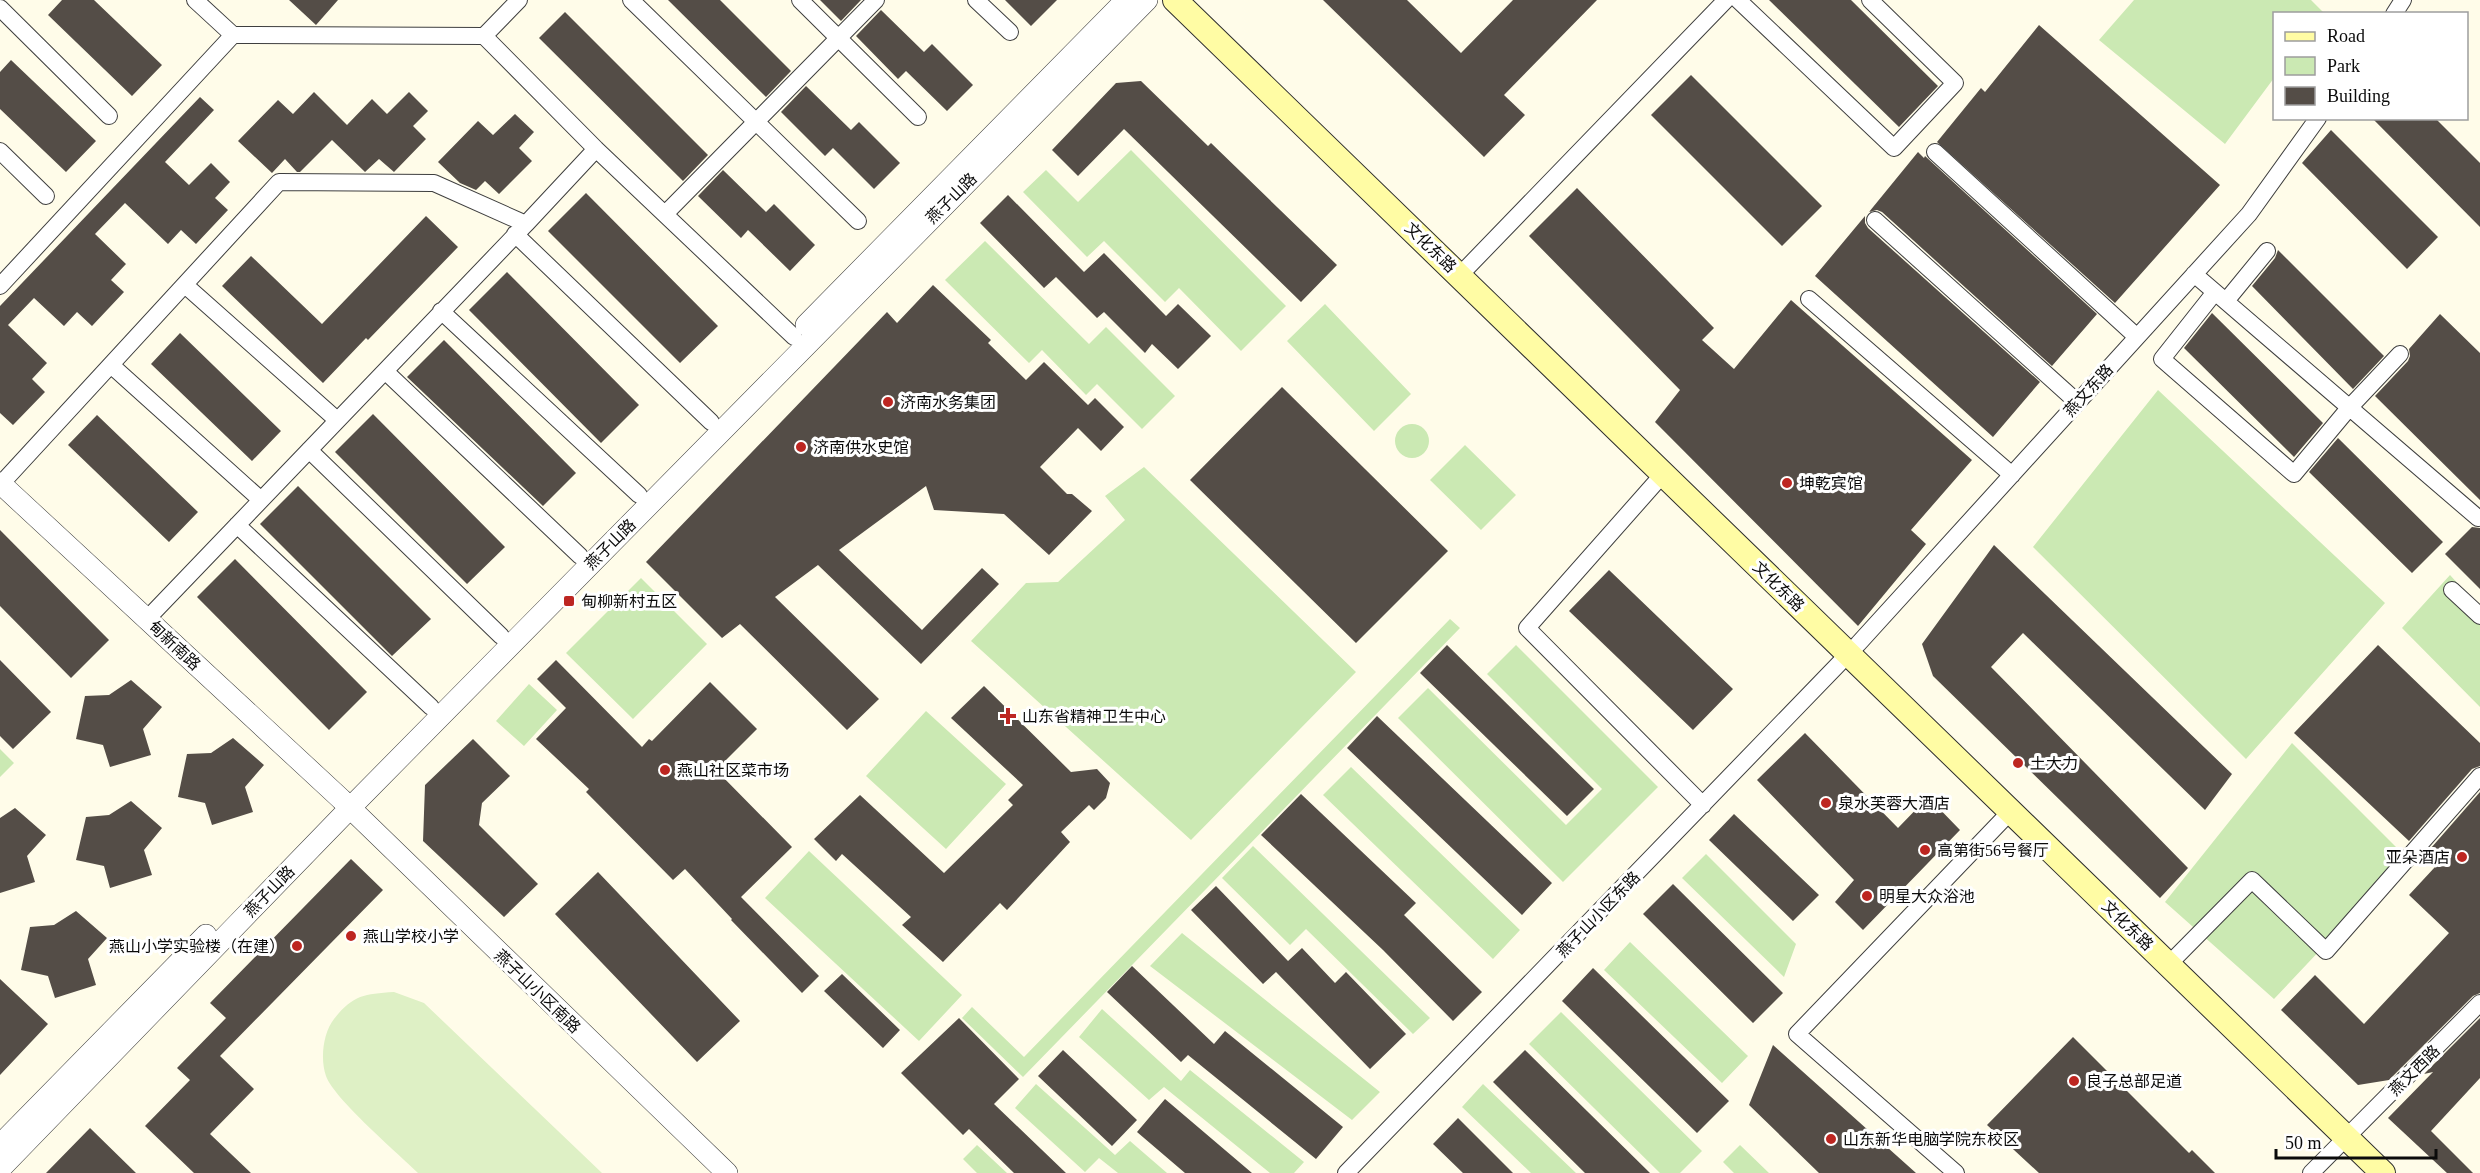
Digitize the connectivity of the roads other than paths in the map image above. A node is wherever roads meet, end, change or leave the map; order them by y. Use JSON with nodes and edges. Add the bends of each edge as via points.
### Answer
{"nodes":[{"id":1,"x":195,"y":0,"type":"edge"},
{"id":2,"x":519,"y":0,"type":"edge"},
{"id":3,"x":631,"y":0,"type":"edge"},
{"id":4,"x":800,"y":0,"type":"edge"},
{"id":5,"x":876,"y":0,"type":"edge"},
{"id":6,"x":976,"y":0,"type":"edge"},
{"id":7,"x":1126,"y":0,"type":"edge"},
{"id":8,"x":1148,"y":0,"type":"edge"},
{"id":9,"x":1175,"y":0,"type":"edge"},
{"id":10,"x":1726,"y":0,"type":"edge"},
{"id":11,"x":1738,"y":0,"type":"edge"},
{"id":12,"x":1869,"y":0,"type":"edge"},
{"id":13,"x":4,"y":9,"type":"edge"},
{"id":14,"x":1010,"y":32,"type":"dead end"},
{"id":15,"x":233,"y":35,"type":"junction"},
{"id":16,"x":484,"y":36,"type":"junction"},
{"id":17,"x":838,"y":38,"type":"junction"},
{"id":18,"x":109,"y":116,"type":"dead end"},
{"id":19,"x":918,"y":117,"type":"dead end"},
{"id":20,"x":2317,"y":120,"type":"edge"},
{"id":21,"x":756,"y":122,"type":"junction"},
{"id":22,"x":596,"y":149,"type":"junction"},
{"id":23,"x":0,"y":151,"type":"edge"},
{"id":24,"x":1935,"y":153,"type":"dead end"},
{"id":25,"x":46,"y":196,"type":"dead end"},
{"id":26,"x":666,"y":213,"type":"junction"},
{"id":27,"x":858,"y":220,"type":"dead end"},
{"id":28,"x":1875,"y":220,"type":"dead end"},
{"id":29,"x":521,"y":229,"type":"junction"},
{"id":30,"x":2267,"y":251,"type":"dead end"},
{"id":31,"x":2194,"y":274,"type":"junction"},
{"id":32,"x":1460,"y":275,"type":"junction"},
{"id":33,"x":184,"y":285,"type":"junction"},
{"id":34,"x":0,"y":286,"type":"edge"},
{"id":35,"x":2221,"y":296,"type":"junction"},
{"id":36,"x":1809,"y":299,"type":"dead end"},
{"id":37,"x":441,"y":311,"type":"junction"},
{"id":38,"x":2137,"y":337,"type":"junction"},
{"id":39,"x":794,"y":338,"type":"junction"},
{"id":40,"x":2400,"y":354,"type":"dead end"},
{"id":41,"x":111,"y":365,"type":"junction"},
{"id":42,"x":385,"y":371,"type":"junction"},
{"id":43,"x":2077,"y":402,"type":"junction"},
{"id":44,"x":2349,"y":408,"type":"junction"},
{"id":45,"x":337,"y":420,"type":"junction"},
{"id":46,"x":711,"y":422,"type":"junction"},
{"id":47,"x":309,"y":450,"type":"junction"},
{"id":48,"x":1664,"y":473,"type":"junction"},
{"id":49,"x":2012,"y":475,"type":"junction"},
{"id":50,"x":1,"y":484,"type":"edge"},
{"id":51,"x":639,"y":495,"type":"junction"},
{"id":52,"x":261,"y":500,"type":"junction"},
{"id":53,"x":2478,"y":518,"type":"dead end"},
{"id":54,"x":237,"y":525,"type":"junction"},
{"id":55,"x":579,"y":556,"type":"junction"},
{"id":56,"x":2452,"y":590,"type":"dead end"},
{"id":57,"x":2480,"y":616,"type":"edge"},
{"id":58,"x":147,"y":619,"type":"junction"},
{"id":59,"x":501,"y":636,"type":"junction"},
{"id":60,"x":1849,"y":654,"type":"junction"},
{"id":61,"x":431,"y":707,"type":"junction"},
{"id":62,"x":2480,"y":776,"type":"edge"},
{"id":63,"x":345,"y":803,"type":"junction"},
{"id":64,"x":1703,"y":805,"type":"junction"},
{"id":65,"x":2011,"y":811,"type":"junction"},
{"id":66,"x":2169,"y":964,"type":"junction"},
{"id":67,"x":2480,"y":1003,"type":"edge"},
{"id":68,"x":2348,"y":1138,"type":"junction"},
{"id":69,"x":0,"y":1145,"type":"edge"},
{"id":70,"x":0,"y":1169,"type":"edge"},
{"id":71,"x":727,"y":1173,"type":"edge"},
{"id":72,"x":1346,"y":1173,"type":"edge"},
{"id":73,"x":1956,"y":1173,"type":"edge"},
{"id":74,"x":2311,"y":1173,"type":"edge"},
{"id":75,"x":2383,"y":1173,"type":"edge"}],
"edges":[{"from":1,"to":15,"type":"street"},
{"from":2,"to":16,"type":"street"},
{"from":3,"to":21,"type":"street"},
{"from":4,"to":17,"type":"street"},
{"from":5,"to":17,"type":"street"},
{"from":6,"to":14,"type":"street"},
{"from":7,"to":39,"type":"street","name":"燕子山路"},
{"from":8,"to":63,"type":"street","name":"燕子山路"},
{"from":9,"to":32,"type":"main road","name":"文化东路"},
{"from":10,"to":32,"type":"street"},
{"from":11,"to":12,"type":"street","via":[[1894,148],[1956,83]]},
{"from":13,"to":18,"type":"street"},
{"from":15,"to":16,"type":"street"},
{"from":15,"to":34,"type":"street"},
{"from":16,"to":22,"type":"street"},
{"from":17,"to":19,"type":"street"},
{"from":17,"to":21,"type":"street"},
{"from":20,"to":31,"type":"street","name":"燕文东路","via":[[2249,214]]},
{"from":21,"to":26,"type":"street"},
{"from":21,"to":27,"type":"street"},
{"from":22,"to":26,"type":"street"},
{"from":22,"to":29,"type":"street"},
{"from":23,"to":25,"type":"street"},
{"from":24,"to":38,"type":"street"},
{"from":26,"to":39,"type":"street"},
{"from":28,"to":43,"type":"street"},
{"from":29,"to":33,"type":"street","via":[[434,183],[279,182]]},
{"from":29,"to":37,"type":"street"},
{"from":29,"to":46,"type":"street"},
{"from":30,"to":35,"type":"street"},
{"from":31,"to":35,"type":"street"},
{"from":31,"to":38,"type":"street","name":"燕文东路"},
{"from":32,"to":48,"type":"main road","name":"文化东路"},
{"from":33,"to":41,"type":"street"},
{"from":33,"to":45,"type":"street"},
{"from":35,"to":44,"type":"street"},
{"from":35,"to":44,"type":"street","via":[[2162,359],[2294,474]]},
{"from":36,"to":49,"type":"street"},
{"from":37,"to":42,"type":"street"},
{"from":37,"to":51,"type":"street"},
{"from":38,"to":43,"type":"street","name":"燕文东路"},
{"from":39,"to":46,"type":"street","name":"燕子山路"},
{"from":40,"to":44,"type":"street"},
{"from":41,"to":50,"type":"street"},
{"from":41,"to":52,"type":"street"},
{"from":42,"to":45,"type":"street"},
{"from":42,"to":55,"type":"street"},
{"from":43,"to":49,"type":"street","name":"燕文东路"},
{"from":44,"to":53,"type":"street"},
{"from":45,"to":47,"type":"street"},
{"from":46,"to":51,"type":"street","name":"燕子山路"},
{"from":47,"to":52,"type":"street"},
{"from":47,"to":59,"type":"street"},
{"from":48,"to":60,"type":"main road","name":"文化东路"},
{"from":48,"to":64,"type":"street","via":[[1527,628]]},
{"from":49,"to":60,"type":"street","name":"燕文东路"},
{"from":50,"to":58,"type":"street","name":"甸新南路"},
{"from":51,"to":55,"type":"street","name":"燕子山路"},
{"from":52,"to":54,"type":"street"},
{"from":54,"to":58,"type":"street"},
{"from":54,"to":61,"type":"street"},
{"from":55,"to":59,"type":"street","name":"燕子山路"},
{"from":56,"to":57,"type":"street"},
{"from":58,"to":63,"type":"street","name":"甸新南路"},
{"from":59,"to":61,"type":"street","name":"燕子山路"},
{"from":60,"to":64,"type":"street","name":"燕子山小区东路"},
{"from":60,"to":65,"type":"main road","name":"文化东路"},
{"from":61,"to":63,"type":"street","name":"燕子山路"},
{"from":62,"to":66,"type":"street","via":[[2326,951],[2252,880]]},
{"from":63,"to":69,"type":"street","name":"燕子山路"},
{"from":63,"to":70,"type":"street","name":"燕子山路"},
{"from":63,"to":71,"type":"street","name":"燕子山小区南路"},
{"from":64,"to":72,"type":"street","name":"燕子山小区东路"},
{"from":65,"to":66,"type":"main road","name":"文化东路"},
{"from":65,"to":73,"type":"street","via":[[1797,1034]]},
{"from":66,"to":68,"type":"main road","name":"文化东路"},
{"from":67,"to":68,"type":"street","name":"燕文西路"},
{"from":68,"to":74,"type":"street","name":"燕文西路"},
{"from":68,"to":75,"type":"main road","name":"文化东路"}]}
